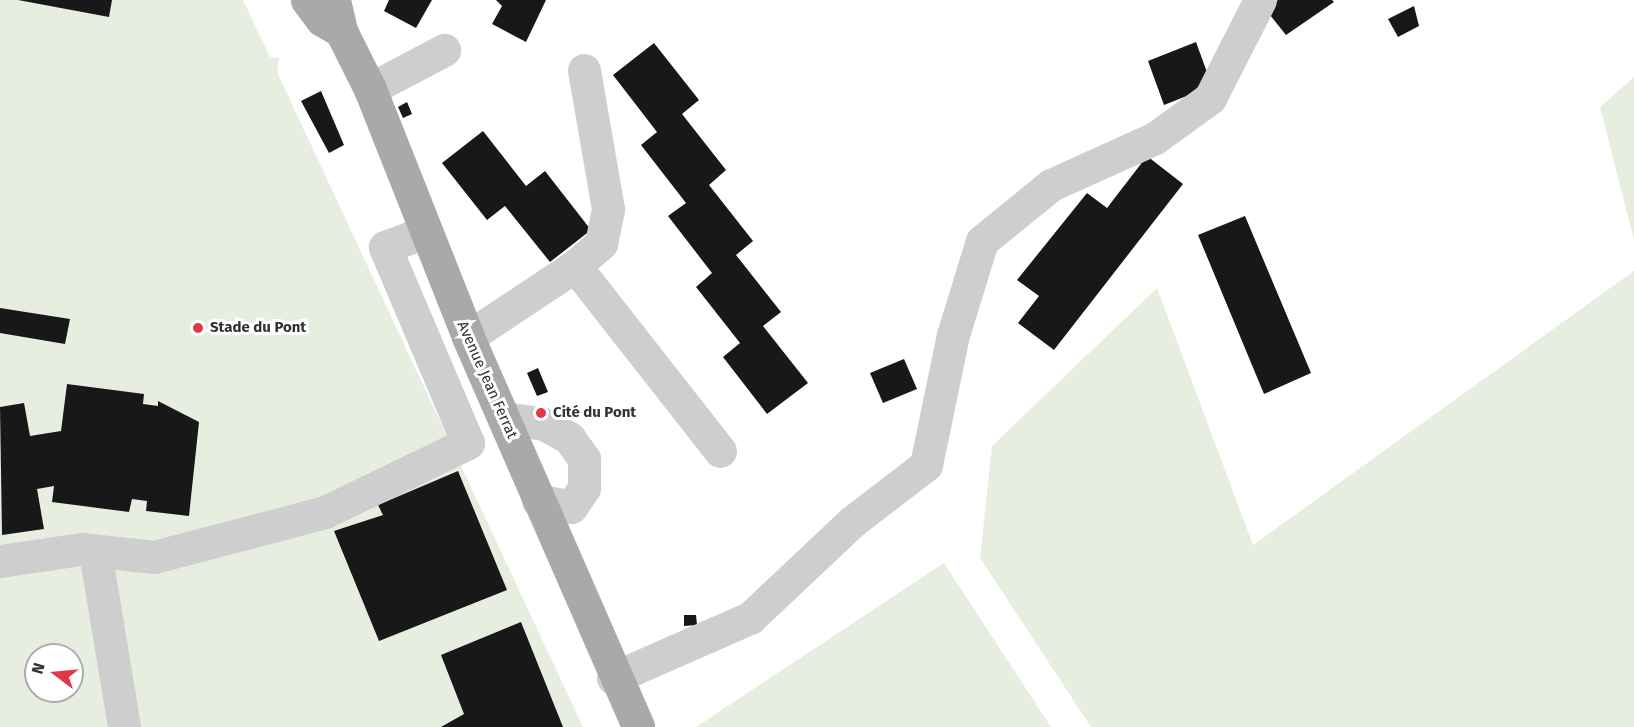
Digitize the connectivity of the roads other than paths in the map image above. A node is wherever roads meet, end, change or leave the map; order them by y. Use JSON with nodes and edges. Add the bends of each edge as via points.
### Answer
{"nodes":[{"id":1,"x":307,"y":0,"type":"edge"},
{"id":2,"x":1260,"y":0,"type":"edge"},
{"id":3,"x":337,"y":15,"type":"edge"},
{"id":4,"x":444,"y":50,"type":"dead end"},
{"id":5,"x":584,"y":70,"type":"dead end"},
{"id":6,"x":370,"y":88,"type":"junction"},
{"id":7,"x":425,"y":232,"type":"junction"},
{"id":8,"x":575,"y":266,"type":"junction"},
{"id":9,"x":468,"y":338,"type":"junction"},
{"id":10,"x":504,"y":418,"type":"junction"},
{"id":11,"x":720,"y":451,"type":"dead end"},
{"id":12,"x":538,"y":500,"type":"junction"},
{"id":13,"x":95,"y":551,"type":"junction"},
{"id":14,"x":0,"y":561,"type":"edge"},
{"id":15,"x":613,"y":678,"type":"junction"},
{"id":16,"x":124,"y":727,"type":"edge"},
{"id":17,"x":638,"y":727,"type":"edge"}],
"edges":[{"from":1,"to":3,"type":"main road","name":"Avenue Jean Ferrat","via":[[322,20]]},
{"from":2,"to":15,"type":"street","via":[[1210,98],[1155,138],[1051,185],[982,241],[953,335],[926,465],[853,521],[750,618]]},
{"from":3,"to":6,"type":"main road","name":"Avenue Jean Ferrat"},
{"from":4,"to":6,"type":"street"},
{"from":5,"to":8,"type":"street","via":[[608,209],[601,243]]},
{"from":6,"to":7,"type":"main road","name":"Avenue Jean Ferrat"},
{"from":7,"to":9,"type":"main road","name":"Avenue Jean Ferrat"},
{"from":7,"to":13,"type":"street","via":[[385,247],[468,443],[325,512],[154,557]]},
{"from":8,"to":9,"type":"street"},
{"from":8,"to":11,"type":"street"},
{"from":9,"to":10,"type":"main road","name":"Avenue Jean Ferrat"},
{"from":10,"to":12,"type":"main road","name":"Avenue Jean Ferrat"},
{"from":10,"to":12,"type":"street","via":[[544,424],[569,438],[584,459],[584,488],[571,507]]},
{"from":12,"to":15,"type":"main road","name":"Avenue Jean Ferrat"},
{"from":13,"to":14,"type":"street"},
{"from":13,"to":16,"type":"street"},
{"from":15,"to":17,"type":"main road","name":"Avenue Jean Ferrat"}]}
